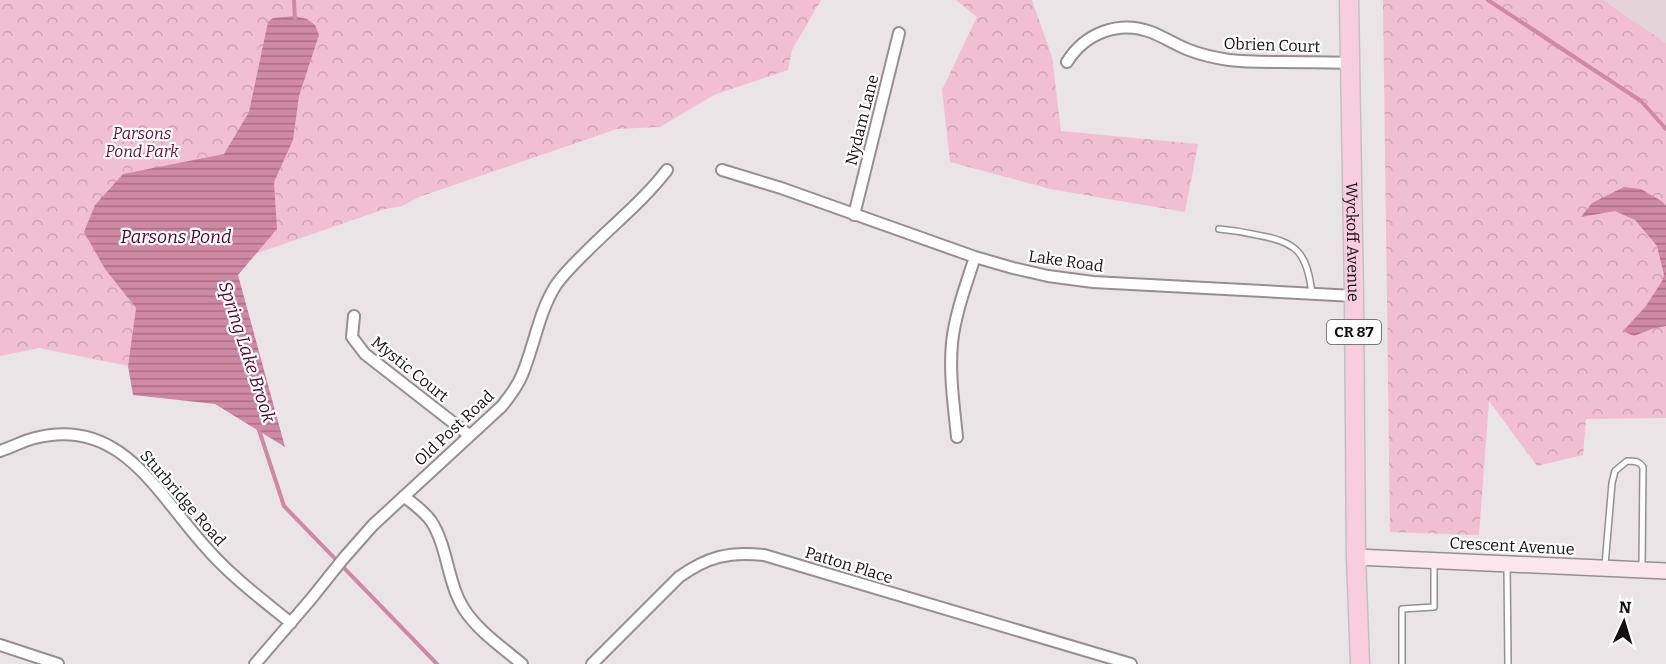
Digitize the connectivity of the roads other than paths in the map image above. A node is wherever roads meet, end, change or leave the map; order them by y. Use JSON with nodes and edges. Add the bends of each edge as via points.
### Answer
{"nodes":[{"id":1,"x":1349,"y":0,"type":"edge"},
{"id":2,"x":899,"y":33,"type":"dead end"},
{"id":3,"x":1067,"y":62,"type":"dead end"},
{"id":4,"x":1350,"y":63,"type":"junction"},
{"id":5,"x":667,"y":170,"type":"dead end"},
{"id":6,"x":722,"y":170,"type":"dead end"},
{"id":7,"x":854,"y":215,"type":"junction"},
{"id":8,"x":1219,"y":229,"type":"dead end"},
{"id":9,"x":975,"y":257,"type":"junction"},
{"id":10,"x":1312,"y":294,"type":"junction"},
{"id":11,"x":1354,"y":296,"type":"junction"},
{"id":12,"x":354,"y":316,"type":"dead end"},
{"id":13,"x":469,"y":435,"type":"junction"},
{"id":14,"x":957,"y":437,"type":"dead end"},
{"id":15,"x":0,"y":451,"type":"edge"},
{"id":16,"x":404,"y":496,"type":"junction"},
{"id":17,"x":1356,"y":557,"type":"junction"},
{"id":18,"x":1434,"y":561,"type":"junction"},
{"id":19,"x":1507,"y":565,"type":"junction"},
{"id":20,"x":1604,"y":568,"type":"junction"},
{"id":21,"x":1642,"y":570,"type":"junction"},
{"id":22,"x":1666,"y":571,"type":"edge"},
{"id":23,"x":291,"y":623,"type":"junction"},
{"id":24,"x":0,"y":645,"type":"edge"},
{"id":25,"x":58,"y":664,"type":"edge"},
{"id":26,"x":255,"y":664,"type":"edge"},
{"id":27,"x":522,"y":664,"type":"edge"},
{"id":28,"x":592,"y":664,"type":"edge"},
{"id":29,"x":1131,"y":664,"type":"edge"},
{"id":30,"x":1360,"y":664,"type":"edge"},
{"id":31,"x":1402,"y":664,"type":"edge"},
{"id":32,"x":1508,"y":664,"type":"edge"}],
"edges":[{"from":1,"to":4,"type":"main road","name":"Wyckoff Avenue","number":"CR 87"},
{"from":2,"to":7,"type":"street","name":"Nydam Lane"},
{"from":3,"to":4,"type":"street","name":"Obrien Court","via":[[1094,36],[1124,27],[1153,33],[1190,51],[1240,62]]},
{"from":4,"to":11,"type":"main road","name":"Wyckoff Avenue","number":"CR 87"},
{"from":5,"to":13,"type":"street","name":"Old Post Road","via":[[566,273],[547,305],[514,391]]},
{"from":6,"to":7,"type":"street","name":"Lake Road"},
{"from":7,"to":9,"type":"street","name":"Lake Road"},
{"from":8,"to":10,"type":"lane","via":[[1291,244],[1310,272]]},
{"from":9,"to":10,"type":"street","name":"Lake Road","via":[[1048,276],[1093,282]]},
{"from":9,"to":14,"type":"street","via":[[952,342]]},
{"from":10,"to":11,"type":"street","name":"Lake Road"},
{"from":11,"to":17,"type":"main road","name":"Wyckoff Avenue","number":"CR 87"},
{"from":12,"to":13,"type":"street","name":"Mystic Court","via":[[352,337],[365,354]]},
{"from":13,"to":16,"type":"street","name":"Old Post Road"},
{"from":15,"to":23,"type":"street","name":"Sturbridge Road","via":[[54,435],[75,436],[110,446],[139,467],[222,565]]},
{"from":16,"to":23,"type":"street","name":"Old Post Road","via":[[358,542]]},
{"from":16,"to":27,"type":"street","via":[[432,522],[464,609]]},
{"from":17,"to":18,"type":"street","name":"Crescent Avenue"},
{"from":17,"to":30,"type":"main road","name":"Wyckoff Avenue","number":"CR 87"},
{"from":18,"to":19,"type":"street","name":"Crescent Avenue"},
{"from":18,"to":31,"type":"lane","via":[[1434,607],[1402,609]]},
{"from":19,"to":20,"type":"street","name":"Crescent Avenue"},
{"from":19,"to":32,"type":"lane"},
{"from":20,"to":21,"type":"street","name":"Crescent Avenue"},
{"from":20,"to":21,"type":"lane","via":[[1615,471],[1633,461],[1644,467]]},
{"from":21,"to":22,"type":"street","name":"Crescent Avenue"},
{"from":23,"to":26,"type":"street","name":"Old Post Road"},
{"from":24,"to":25,"type":"street"},
{"from":28,"to":29,"type":"street","name":"Patton Place","via":[[679,577],[707,560],[745,553],[764,555]]}]}
